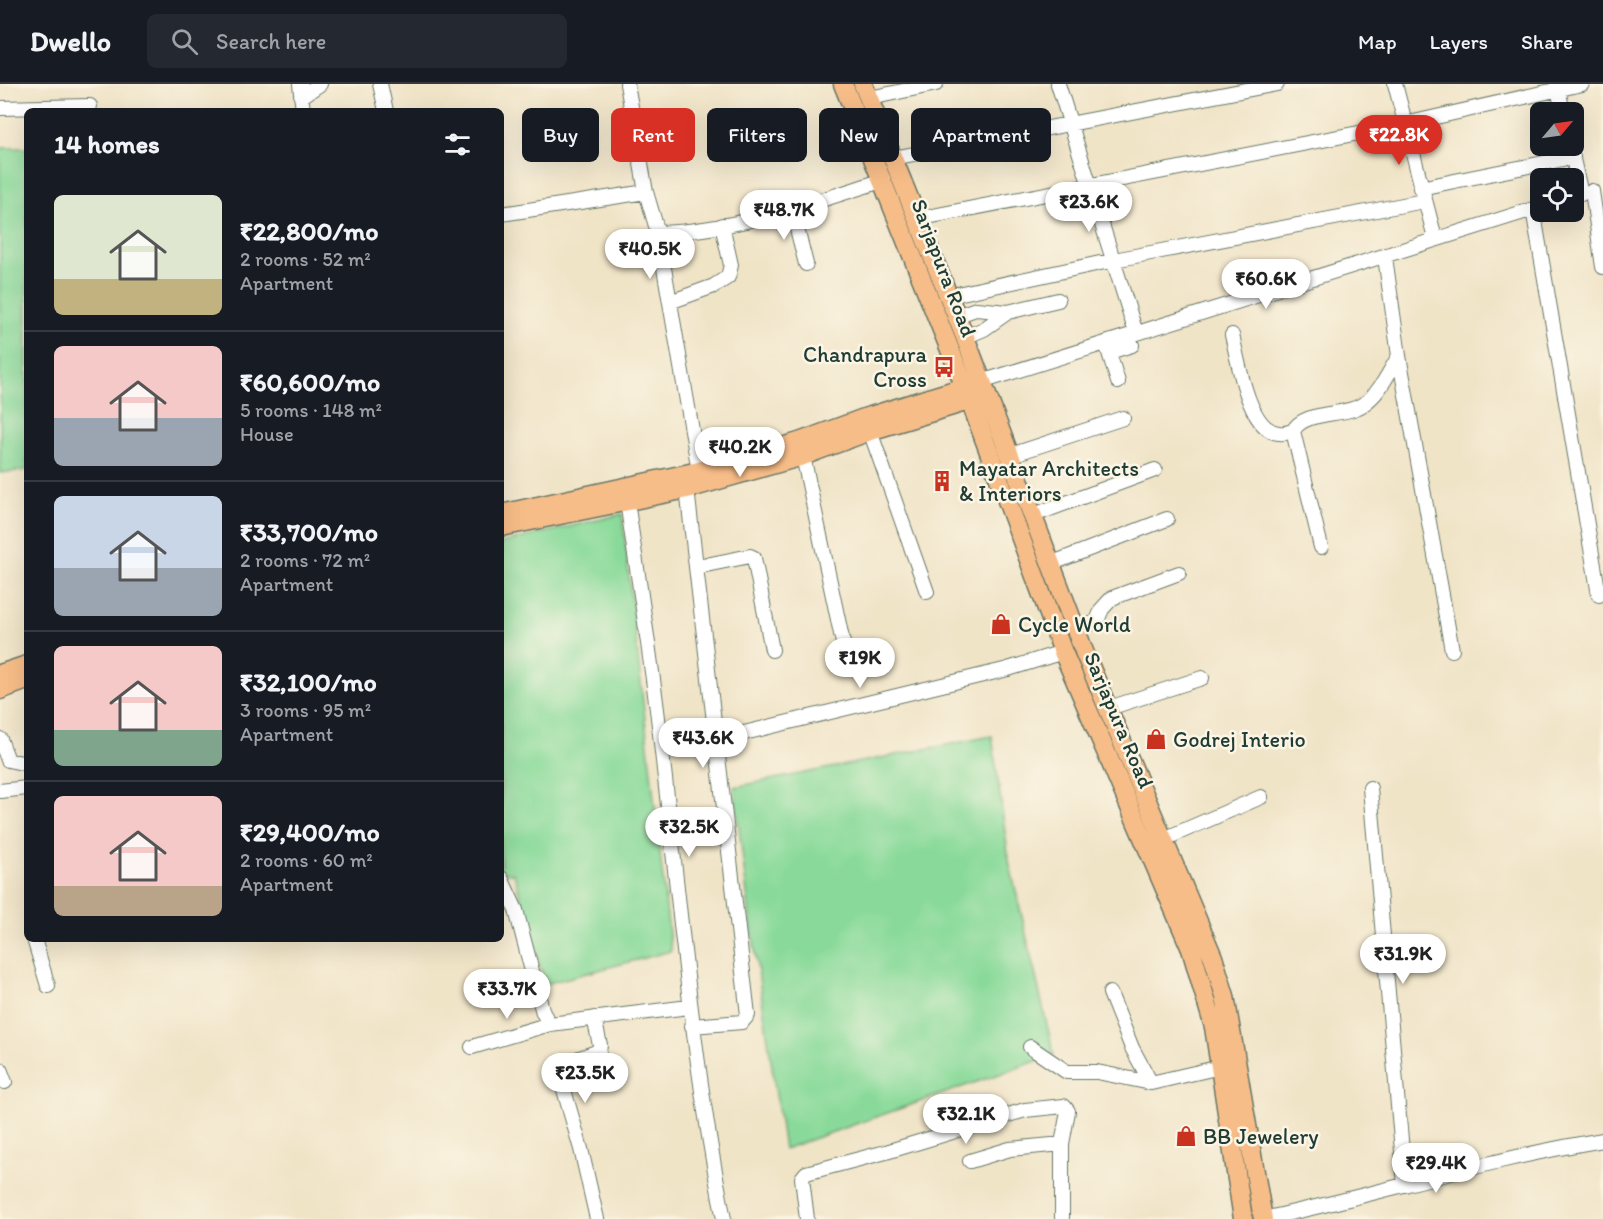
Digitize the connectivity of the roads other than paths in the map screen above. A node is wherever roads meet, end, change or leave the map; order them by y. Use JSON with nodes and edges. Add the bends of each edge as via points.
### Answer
{"nodes":[{"id":1,"x":320,"y":84,"type":"edge"},
{"id":2,"x":380,"y":84,"type":"edge"},
{"id":3,"x":627,"y":84,"type":"edge"},
{"id":4,"x":843,"y":84,"type":"edge"},
{"id":5,"x":936,"y":84,"type":"edge"},
{"id":6,"x":1058,"y":84,"type":"edge"},
{"id":7,"x":1277,"y":84,"type":"edge"},
{"id":8,"x":1395,"y":84,"type":"edge"},
{"id":9,"x":1582,"y":84,"type":"edge"},
{"id":10,"x":1557,"y":86,"type":"edge"},
{"id":11,"x":866,"y":91,"type":"edge"},
{"id":12,"x":301,"y":97,"type":"edge"},
{"id":13,"x":1561,"y":102,"type":"edge"},
{"id":14,"x":90,"y":106,"type":"dead end"},
{"id":15,"x":0,"y":108,"type":"edge"},
{"id":16,"x":385,"y":108,"type":"edge"},
{"id":17,"x":873,"y":108,"type":"edge"},
{"id":18,"x":1072,"y":124,"type":"junction"},
{"id":19,"x":1405,"y":124,"type":"junction"},
{"id":20,"x":1555,"y":156,"type":"edge"},
{"id":21,"x":1574,"y":156,"type":"edge"},
{"id":22,"x":899,"y":158,"type":"edge"},
{"id":23,"x":894,"y":162,"type":"edge"},
{"id":24,"x":884,"y":180,"type":"junction"},
{"id":25,"x":1091,"y":186,"type":"junction"},
{"id":26,"x":646,"y":192,"type":"junction"},
{"id":27,"x":1587,"y":192,"type":"edge"},
{"id":28,"x":1422,"y":194,"type":"junction"},
{"id":29,"x":792,"y":209,"type":"junction"},
{"id":30,"x":1530,"y":210,"type":"edge"},
{"id":31,"x":504,"y":214,"type":"edge"},
{"id":32,"x":917,"y":219,"type":"junction"},
{"id":33,"x":1539,"y":222,"type":"edge"},
{"id":34,"x":722,"y":225,"type":"junction"},
{"id":35,"x":658,"y":233,"type":"junction"},
{"id":36,"x":1435,"y":238,"type":"junction"},
{"id":37,"x":1385,"y":257,"type":"junction"},
{"id":38,"x":1114,"y":260,"type":"junction"},
{"id":39,"x":806,"y":264,"type":"dead end"},
{"id":40,"x":1603,"y":267,"type":"edge"},
{"id":41,"x":948,"y":296,"type":"junction"},
{"id":42,"x":1058,"y":300,"type":"dead end"},
{"id":43,"x":670,"y":302,"type":"junction"},
{"id":44,"x":1008,"y":312,"type":"junction"},
{"id":45,"x":956,"y":316,"type":"junction"},
{"id":46,"x":1232,"y":335,"type":"dead end"},
{"id":47,"x":964,"y":337,"type":"junction"},
{"id":48,"x":1134,"y":339,"type":"junction"},
{"id":49,"x":1107,"y":347,"type":"junction"},
{"id":50,"x":1399,"y":356,"type":"junction"},
{"id":51,"x":1118,"y":382,"type":"dead end"},
{"id":52,"x":976,"y":391,"type":"junction"},
{"id":53,"x":1123,"y":418,"type":"dead end"},
{"id":54,"x":870,"y":430,"type":"junction"},
{"id":55,"x":1293,"y":431,"type":"junction"},
{"id":56,"x":803,"y":456,"type":"junction"},
{"id":57,"x":1008,"y":456,"type":"junction"},
{"id":58,"x":1155,"y":470,"type":"dead end"},
{"id":59,"x":699,"y":471,"type":"junction"},
{"id":60,"x":687,"y":489,"type":"junction"},
{"id":61,"x":627,"y":501,"type":"junction"},
{"id":62,"x":504,"y":513,"type":"edge"},
{"id":63,"x":1031,"y":516,"type":"junction"},
{"id":64,"x":1167,"y":519,"type":"dead end"},
{"id":65,"x":504,"y":526,"type":"edge"},
{"id":66,"x":1321,"y":547,"type":"dead end"},
{"id":67,"x":1050,"y":564,"type":"junction"},
{"id":68,"x":696,"y":567,"type":"junction"},
{"id":69,"x":1179,"y":573,"type":"dead end"},
{"id":70,"x":927,"y":592,"type":"dead end"},
{"id":71,"x":1599,"y":595,"type":"dead end"},
{"id":72,"x":1076,"y":631,"type":"junction"},
{"id":73,"x":843,"y":643,"type":"dead end"},
{"id":74,"x":772,"y":650,"type":"dead end"},
{"id":75,"x":1452,"y":650,"type":"dead end"},
{"id":76,"x":1063,"y":652,"type":"junction"},
{"id":77,"x":24,"y":666,"type":"edge"},
{"id":78,"x":0,"y":674,"type":"edge"},
{"id":79,"x":1202,"y":678,"type":"dead end"},
{"id":80,"x":24,"y":681,"type":"edge"},
{"id":81,"x":0,"y":690,"type":"edge"},
{"id":82,"x":1109,"y":708,"type":"junction"},
{"id":83,"x":0,"y":739,"type":"edge"},
{"id":84,"x":715,"y":740,"type":"junction"},
{"id":85,"x":662,"y":749,"type":"junction"},
{"id":86,"x":24,"y":763,"type":"edge"},
{"id":87,"x":24,"y":787,"type":"edge"},
{"id":88,"x":1370,"y":788,"type":"dead end"},
{"id":89,"x":0,"y":791,"type":"edge"},
{"id":90,"x":1261,"y":797,"type":"dead end"},
{"id":91,"x":1164,"y":839,"type":"junction"},
{"id":92,"x":504,"y":884,"type":"edge"},
{"id":93,"x":35,"y":942,"type":"edge"},
{"id":94,"x":48,"y":986,"type":"dead end"},
{"id":95,"x":1110,"y":993,"type":"dead end"},
{"id":96,"x":689,"y":1007,"type":"junction"},
{"id":97,"x":594,"y":1018,"type":"junction"},
{"id":98,"x":550,"y":1024,"type":"junction"},
{"id":99,"x":692,"y":1026,"type":"junction"},
{"id":100,"x":472,"y":1047,"type":"dead end"},
{"id":101,"x":1030,"y":1047,"type":"dead end"},
{"id":102,"x":1229,"y":1065,"type":"junction"},
{"id":103,"x":1151,"y":1083,"type":"junction"},
{"id":104,"x":1603,"y":1140,"type":"edge"},
{"id":105,"x":1062,"y":1144,"type":"junction"},
{"id":106,"x":970,"y":1161,"type":"dead end"},
{"id":107,"x":1405,"y":1185,"type":"junction"},
{"id":108,"x":597,"y":1219,"type":"edge"},
{"id":109,"x":724,"y":1219,"type":"edge"},
{"id":110,"x":807,"y":1219,"type":"edge"},
{"id":111,"x":1062,"y":1219,"type":"edge"},
{"id":112,"x":1243,"y":1219,"type":"edge"},
{"id":113,"x":1263,"y":1219,"type":"edge"}],
"edges":[{"from":1,"to":12,"type":"street"},
{"from":2,"to":16,"type":"street"},
{"from":3,"to":26,"type":"street"},
{"from":4,"to":24,"type":"main road","name":"Sarjapura Road"},
{"from":5,"to":11,"type":"street"},
{"from":6,"to":18,"type":"street"},
{"from":7,"to":18,"type":"street"},
{"from":8,"to":19,"type":"street"},
{"from":9,"to":10,"type":"street"},
{"from":10,"to":13,"type":"street"},
{"from":10,"to":19,"type":"street"},
{"from":11,"to":17,"type":"main road","name":"Sarjapura Road"},
{"from":14,"to":15,"type":"street"},
{"from":18,"to":22,"type":"street"},
{"from":18,"to":25,"type":"street"},
{"from":19,"to":25,"type":"street"},
{"from":19,"to":28,"type":"street"},
{"from":20,"to":28,"type":"street"},
{"from":21,"to":27,"type":"street"},
{"from":23,"to":32,"type":"main road","name":"Sarjapura Road"},
{"from":24,"to":29,"type":"street"},
{"from":24,"to":52,"type":"main road","name":"Sarjapura Road"},
{"from":25,"to":32,"type":"street"},
{"from":25,"to":38,"type":"street"},
{"from":26,"to":31,"type":"street"},
{"from":26,"to":35,"type":"street"},
{"from":27,"to":40,"type":"street"},
{"from":28,"to":36,"type":"street"},
{"from":28,"to":38,"type":"street"},
{"from":29,"to":34,"type":"street"},
{"from":29,"to":39,"type":"street"},
{"from":30,"to":36,"type":"street"},
{"from":32,"to":41,"type":"main road","name":"Sarjapura Road"},
{"from":33,"to":71,"type":"street"},
{"from":34,"to":35,"type":"street"},
{"from":34,"to":43,"type":"street","via":[[731,266],[728,277]]},
{"from":35,"to":43,"type":"street"},
{"from":36,"to":37,"type":"street"},
{"from":37,"to":48,"type":"street"},
{"from":37,"to":50,"type":"street"},
{"from":38,"to":41,"type":"street"},
{"from":38,"to":48,"type":"street"},
{"from":41,"to":45,"type":"main road","name":"Sarjapura Road"},
{"from":42,"to":44,"type":"street"},
{"from":43,"to":59,"type":"street"},
{"from":44,"to":45,"type":"street","via":[[976,309]]},
{"from":44,"to":47,"type":"street"},
{"from":45,"to":47,"type":"main road","name":"Sarjapura Road"},
{"from":46,"to":55,"type":"street","via":[[1251,407],[1263,424],[1278,434]]},
{"from":47,"to":52,"type":"main road","name":"Sarjapura Road"},
{"from":48,"to":49,"type":"street"},
{"from":49,"to":51,"type":"street"},
{"from":49,"to":52,"type":"street"},
{"from":50,"to":55,"type":"street","via":[[1372,398],[1361,406],[1346,413],[1305,420]]},
{"from":50,"to":75,"type":"street"},
{"from":52,"to":54,"type":"main road"},
{"from":52,"to":57,"type":"main road","name":"Sarjapura Road"},
{"from":52,"to":59,"type":"main road","via":[[864,418]]},
{"from":52,"to":76,"type":"main road","name":"Sarjapura Road"},
{"from":53,"to":57,"type":"street"},
{"from":54,"to":56,"type":"main road"},
{"from":54,"to":70,"type":"street"},
{"from":55,"to":66,"type":"street"},
{"from":56,"to":60,"type":"main road"},
{"from":56,"to":73,"type":"street"},
{"from":57,"to":63,"type":"main road","name":"Sarjapura Road"},
{"from":58,"to":63,"type":"street"},
{"from":59,"to":62,"type":"main road"},
{"from":60,"to":61,"type":"main road"},
{"from":60,"to":68,"type":"street"},
{"from":61,"to":65,"type":"main road"},
{"from":61,"to":85,"type":"street"},
{"from":63,"to":67,"type":"main road","name":"Sarjapura Road"},
{"from":64,"to":67,"type":"street"},
{"from":67,"to":72,"type":"main road","name":"Sarjapura Road"},
{"from":68,"to":74,"type":"street","via":[[750,555],[754,558]]},
{"from":68,"to":84,"type":"street"},
{"from":69,"to":72,"type":"street","via":[[1112,598],[1097,621]]},
{"from":72,"to":82,"type":"main road","name":"Sarjapura Road"},
{"from":76,"to":84,"type":"street"},
{"from":76,"to":102,"type":"main road","name":"Sarjapura Road","via":[[1191,949]]},
{"from":77,"to":78,"type":"main road"},
{"from":79,"to":82,"type":"street"},
{"from":80,"to":81,"type":"main road"},
{"from":82,"to":91,"type":"main road","name":"Sarjapura Road"},
{"from":83,"to":86,"type":"street","via":[[8,760]]},
{"from":84,"to":85,"type":"street"},
{"from":84,"to":99,"type":"street","via":[[748,1015],[742,1022]]},
{"from":85,"to":96,"type":"street"},
{"from":87,"to":89,"type":"street"},
{"from":88,"to":107,"type":"street"},
{"from":90,"to":91,"type":"street"},
{"from":91,"to":102,"type":"main road","name":"Sarjapura Road","via":[[1225,996]]},
{"from":92,"to":98,"type":"street","via":[[516,910],[543,1013]]},
{"from":93,"to":94,"type":"street"},
{"from":95,"to":103,"type":"street"},
{"from":96,"to":97,"type":"street"},
{"from":96,"to":99,"type":"street"},
{"from":97,"to":98,"type":"street"},
{"from":97,"to":108,"type":"street","via":[[599,1051],[568,1062],[560,1076]]},
{"from":98,"to":100,"type":"street"},
{"from":99,"to":109,"type":"street","via":[[708,1141]]},
{"from":101,"to":103,"type":"street","via":[[1067,1072],[1097,1072]]},
{"from":102,"to":103,"type":"street"},
{"from":102,"to":112,"type":"main road","name":"Sarjapura Road","via":[[1224,1133]]},
{"from":102,"to":113,"type":"main road","name":"Sarjapura Road"},
{"from":104,"to":107,"type":"street","via":[[1544,1149]]},
{"from":105,"to":106,"type":"street","via":[[1010,1149]]},
{"from":105,"to":110,"type":"street","via":[[1068,1111],[1058,1104],[1021,1111],[806,1173],[801,1178]]},
{"from":105,"to":111,"type":"street"},
{"from":107,"to":113,"type":"street"}]}
